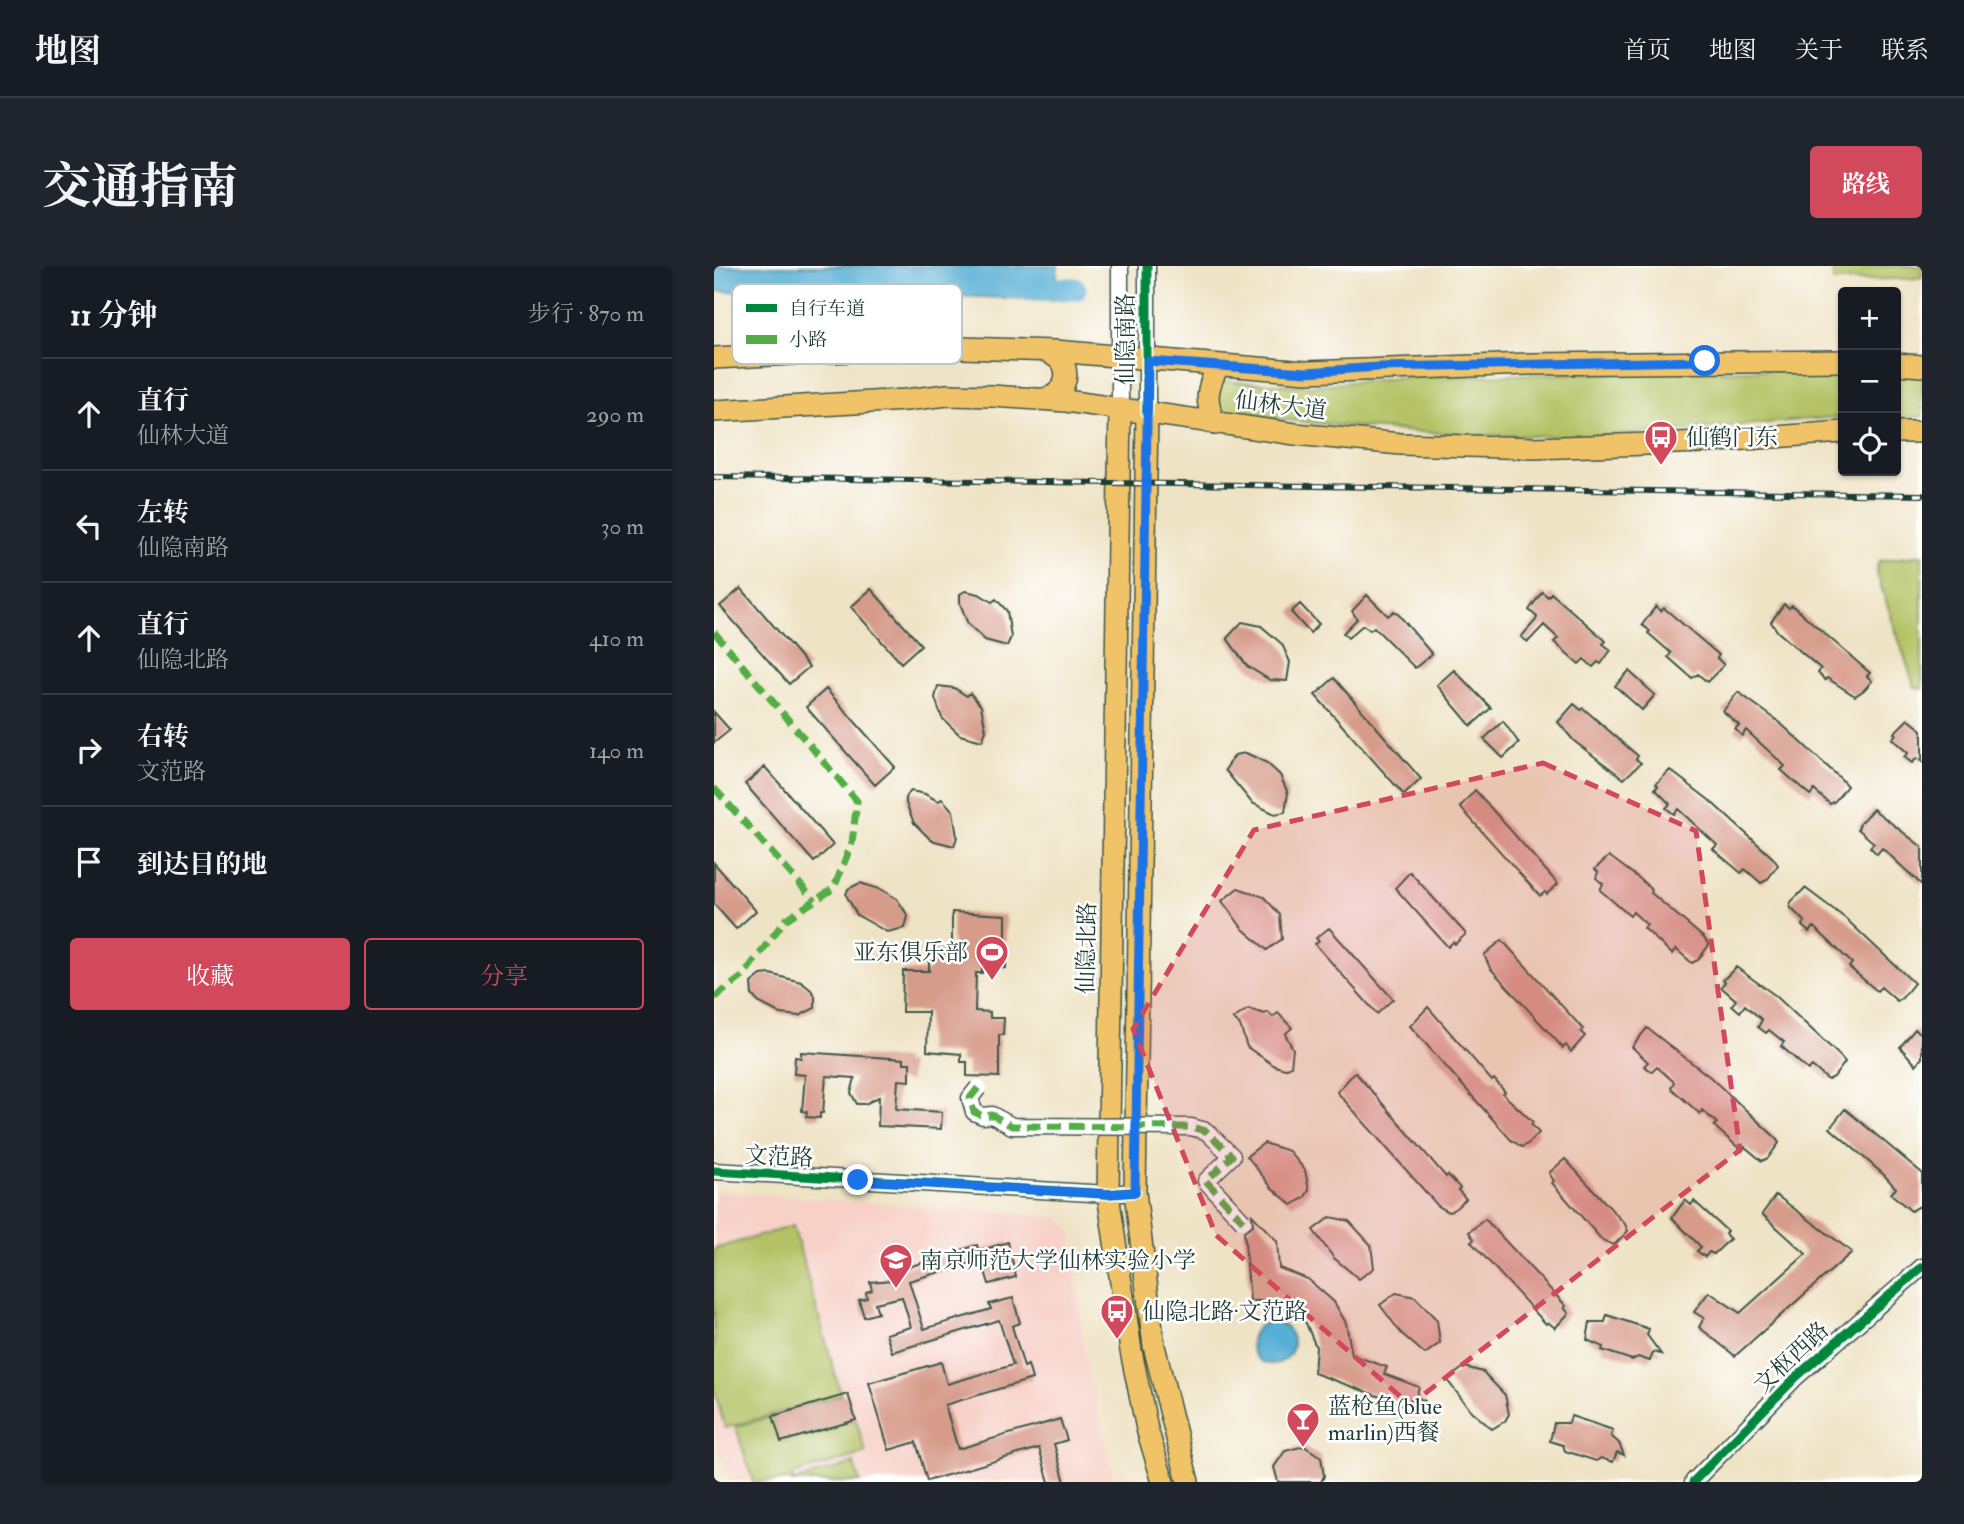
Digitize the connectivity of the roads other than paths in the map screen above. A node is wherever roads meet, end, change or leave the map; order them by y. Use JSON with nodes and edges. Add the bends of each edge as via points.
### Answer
{"nodes":[{"id":1,"x":1120,"y":266,"type":"edge"},
{"id":2,"x":1147,"y":266,"type":"edge"},
{"id":3,"x":962,"y":348,"type":"edge"},
{"id":4,"x":1047,"y":351,"type":"junction"},
{"id":5,"x":732,"y":357,"type":"edge"},
{"id":6,"x":714,"y":358,"type":"edge"},
{"id":7,"x":1121,"y":359,"type":"junction"},
{"id":8,"x":1148,"y":361,"type":"junction"},
{"id":9,"x":1838,"y":361,"type":"edge"},
{"id":10,"x":1901,"y":364,"type":"edge"},
{"id":11,"x":1922,"y":366,"type":"edge"},
{"id":12,"x":1218,"y":367,"type":"junction"},
{"id":13,"x":1044,"y":399,"type":"junction"},
{"id":14,"x":1121,"y":409,"type":"junction"},
{"id":15,"x":714,"y":411,"type":"edge"},
{"id":16,"x":1147,"y":413,"type":"junction"},
{"id":17,"x":1215,"y":424,"type":"junction"},
{"id":18,"x":1838,"y":432,"type":"edge"},
{"id":19,"x":1901,"y":432,"type":"edge"},
{"id":20,"x":1922,"y":432,"type":"edge"},
{"id":21,"x":978,"y":1088,"type":"dead end"},
{"id":22,"x":714,"y":1171,"type":"edge"},
{"id":23,"x":1135,"y":1192,"type":"junction"},
{"id":24,"x":1108,"y":1194,"type":"junction"},
{"id":25,"x":1243,"y":1221,"type":"dead end"},
{"id":26,"x":1921,"y":1269,"type":"edge"},
{"id":27,"x":1163,"y":1482,"type":"edge"},
{"id":28,"x":1188,"y":1482,"type":"edge"},
{"id":29,"x":1693,"y":1482,"type":"edge"}],
"edges":[{"from":1,"to":7,"type":"street","name":"仙隐南路"},
{"from":2,"to":8,"type":"street","name":"仙隐南路"},
{"from":3,"to":4,"type":"main road","name":"仙林大道"},
{"from":4,"to":7,"type":"main road","name":"仙林大道"},
{"from":4,"to":13,"type":"main road","via":[[1062,360],[1066,379],[1061,390]]},
{"from":5,"to":6,"type":"main road","name":"仙林大道"},
{"from":7,"to":8,"type":"main road","name":"仙林大道"},
{"from":7,"to":14,"type":"street","name":"仙隐南路"},
{"from":8,"to":12,"type":"main road","name":"仙林大道"},
{"from":8,"to":16,"type":"street","name":"仙隐南路"},
{"from":9,"to":12,"type":"main road","name":"仙林大道","via":[[1516,364],[1307,372]]},
{"from":10,"to":11,"type":"main road"},
{"from":12,"to":17,"type":"main road","via":[[1207,386],[1206,404]]},
{"from":13,"to":14,"type":"main road","name":"仙林大道"},
{"from":13,"to":15,"type":"main road","name":"仙林大道","via":[[947,395]]},
{"from":14,"to":16,"type":"main road","name":"仙林大道"},
{"from":14,"to":24,"type":"main road","name":"仙隐北路"},
{"from":16,"to":17,"type":"main road","name":"仙林大道"},
{"from":16,"to":23,"type":"main road"},
{"from":17,"to":18,"type":"main road","name":"仙林大道","via":[[1401,444],[1534,448]]},
{"from":19,"to":20,"type":"main road"},
{"from":21,"to":25,"type":"street","bridge":true,"via":[[971,1098],[974,1112],[1013,1126],[1206,1131],[1231,1156],[1206,1181]]},
{"from":22,"to":24,"type":"street","name":"文范路"},
{"from":23,"to":24,"type":"street","name":"文范路"},
{"from":23,"to":28,"type":"main road","via":[[1154,1346]]},
{"from":24,"to":27,"type":"main road","name":"仙隐北路","via":[[1131,1352]]},
{"from":26,"to":29,"type":"street","name":"文枢西路","via":[[1796,1377]]}]}
